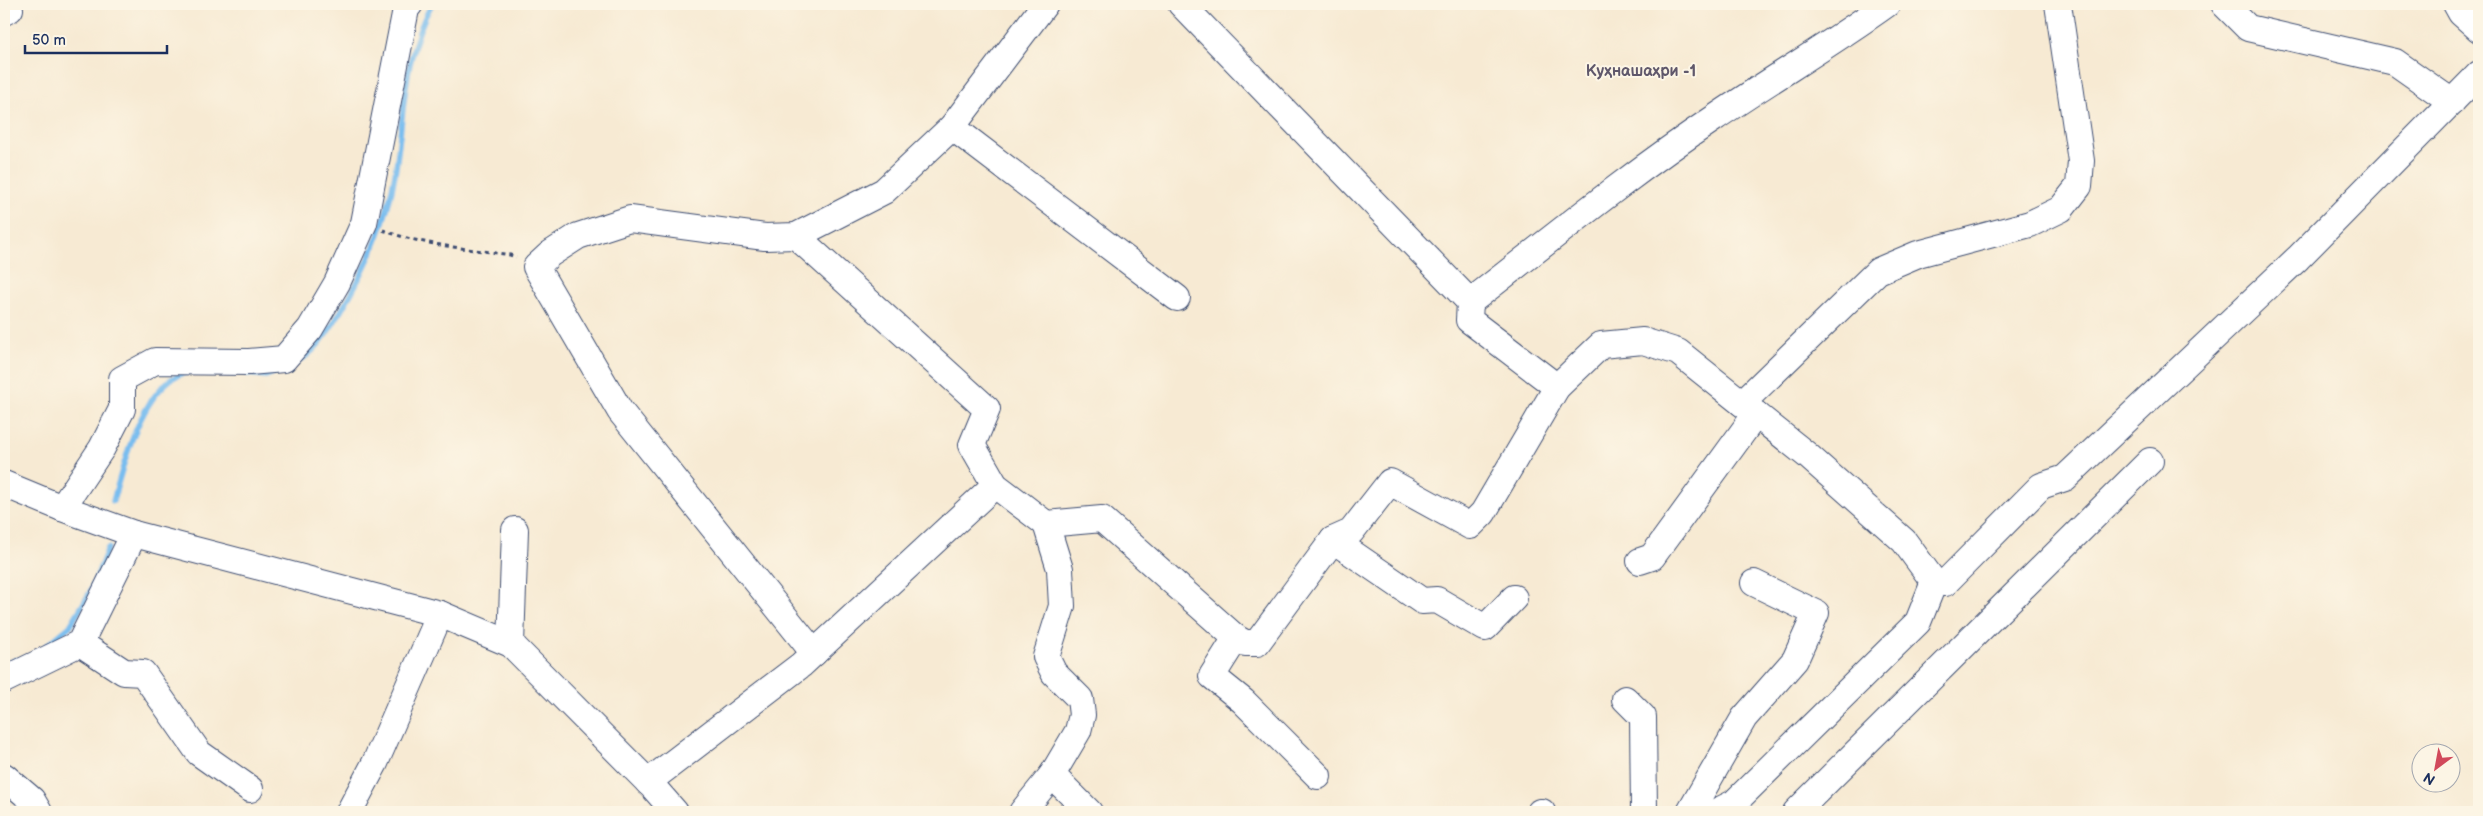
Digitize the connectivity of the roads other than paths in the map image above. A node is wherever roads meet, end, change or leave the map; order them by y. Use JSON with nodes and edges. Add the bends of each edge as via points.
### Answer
{"nodes":[{"id":1,"x":410,"y":4,"type":"edge"},
{"id":2,"x":1045,"y":4,"type":"edge"},
{"id":3,"x":1181,"y":4,"type":"edge"},
{"id":4,"x":1886,"y":4,"type":"edge"},
{"id":5,"x":2058,"y":4,"type":"edge"},
{"id":6,"x":2224,"y":4,"type":"edge"},
{"id":7,"x":2456,"y":4,"type":"edge"},
{"id":8,"x":2479,"y":29,"type":"edge"},
{"id":9,"x":2479,"y":74,"type":"edge"},
{"id":10,"x":2452,"y":102,"type":"junction"},
{"id":11,"x":952,"y":126,"type":"junction"},
{"id":12,"x":796,"y":236,"type":"junction"},
{"id":13,"x":1177,"y":298,"type":"dead end"},
{"id":14,"x":1470,"y":302,"type":"junction"},
{"id":15,"x":1557,"y":387,"type":"junction"},
{"id":16,"x":1749,"y":408,"type":"junction"},
{"id":17,"x":2150,"y":461,"type":"dead end"},
{"id":18,"x":4,"y":484,"type":"edge"},
{"id":19,"x":995,"y":484,"type":"junction"},
{"id":20,"x":62,"y":508,"type":"junction"},
{"id":21,"x":1046,"y":524,"type":"junction"},
{"id":22,"x":515,"y":530,"type":"dead end"},
{"id":23,"x":134,"y":534,"type":"junction"},
{"id":24,"x":1333,"y":540,"type":"junction"},
{"id":25,"x":1640,"y":561,"type":"dead end"},
{"id":26,"x":1754,"y":582,"type":"dead end"},
{"id":27,"x":1934,"y":582,"type":"junction"},
{"id":28,"x":1514,"y":598,"type":"dead end"},
{"id":29,"x":440,"y":614,"type":"junction"},
{"id":30,"x":1236,"y":638,"type":"junction"},
{"id":31,"x":80,"y":642,"type":"junction"},
{"id":32,"x":511,"y":644,"type":"junction"},
{"id":33,"x":814,"y":653,"type":"junction"},
{"id":34,"x":4,"y":680,"type":"edge"},
{"id":35,"x":1625,"y":699,"type":"dead end"},
{"id":36,"x":1052,"y":775,"type":"junction"},
{"id":37,"x":4,"y":776,"type":"edge"},
{"id":38,"x":1318,"y":776,"type":"dead end"},
{"id":39,"x":648,"y":782,"type":"junction"},
{"id":40,"x":250,"y":789,"type":"dead end"},
{"id":41,"x":39,"y":812,"type":"edge"},
{"id":42,"x":350,"y":812,"type":"edge"},
{"id":43,"x":675,"y":812,"type":"edge"},
{"id":44,"x":1022,"y":812,"type":"edge"},
{"id":45,"x":1089,"y":812,"type":"edge"},
{"id":46,"x":1644,"y":812,"type":"edge"},
{"id":47,"x":1690,"y":812,"type":"edge"},
{"id":48,"x":1716,"y":812,"type":"edge"},
{"id":49,"x":1796,"y":812,"type":"edge"}],
"edges":[{"from":1,"to":20,"type":"street","via":[[406,9],[364,223],[337,283],[310,329],[284,359],[155,361],[122,379],[122,409],[102,448]]},
{"from":2,"to":11,"type":"street"},
{"from":3,"to":14,"type":"street"},
{"from":4,"to":14,"type":"street","via":[[1608,194]]},
{"from":5,"to":16,"type":"street","via":[[2081,161],[2079,186],[2060,209],[2030,224],[1918,254],[1878,271]]},
{"from":6,"to":10,"type":"street","via":[[2248,28],[2395,62]]},
{"from":7,"to":8,"type":"street"},
{"from":9,"to":10,"type":"street"},
{"from":10,"to":27,"type":"street","via":[[2298,258],[2066,478],[2041,486],[1945,583]]},
{"from":11,"to":12,"type":"street","via":[[884,191]]},
{"from":11,"to":13,"type":"street"},
{"from":12,"to":19,"type":"street","via":[[987,409],[972,446]]},
{"from":12,"to":33,"type":"street","via":[[765,237],[630,219],[578,236],[536,267],[620,411]]},
{"from":14,"to":15,"type":"street","via":[[1469,320]]},
{"from":15,"to":16,"type":"street","via":[[1601,345],[1642,341],[1678,352]]},
{"from":15,"to":24,"type":"street","via":[[1483,513],[1470,526],[1390,482],[1351,532]]},
{"from":16,"to":25,"type":"street","via":[[1652,557]]},
{"from":16,"to":27,"type":"street","via":[[1904,541]]},
{"from":17,"to":49,"type":"street"},
{"from":18,"to":20,"type":"street"},
{"from":19,"to":21,"type":"street"},
{"from":19,"to":33,"type":"street"},
{"from":20,"to":23,"type":"street"},
{"from":21,"to":30,"type":"street","via":[[1102,519]]},
{"from":21,"to":36,"type":"street","via":[[1060,569],[1062,606],[1046,657],[1054,673],[1080,699],[1082,715],[1078,731]]},
{"from":22,"to":32,"type":"street"},
{"from":23,"to":29,"type":"street"},
{"from":23,"to":31,"type":"street"},
{"from":24,"to":28,"type":"street","via":[[1422,601],[1437,600],[1485,628]]},
{"from":24,"to":30,"type":"street","via":[[1258,643],[1246,643]]},
{"from":26,"to":47,"type":"street","via":[[1816,614],[1795,660],[1744,718]]},
{"from":27,"to":48,"type":"street","via":[[1918,622],[1734,803]]},
{"from":29,"to":32,"type":"street"},
{"from":29,"to":42,"type":"street"},
{"from":30,"to":38,"type":"street","via":[[1212,676],[1243,701]]},
{"from":31,"to":34,"type":"street"},
{"from":31,"to":40,"type":"street","via":[[124,672],[143,673],[199,753]]},
{"from":32,"to":39,"type":"street"},
{"from":33,"to":39,"type":"street"},
{"from":35,"to":46,"type":"street","via":[[1643,717]]},
{"from":36,"to":44,"type":"street"},
{"from":36,"to":45,"type":"street"},
{"from":37,"to":41,"type":"street","via":[[32,800]]},
{"from":39,"to":43,"type":"street"}]}
